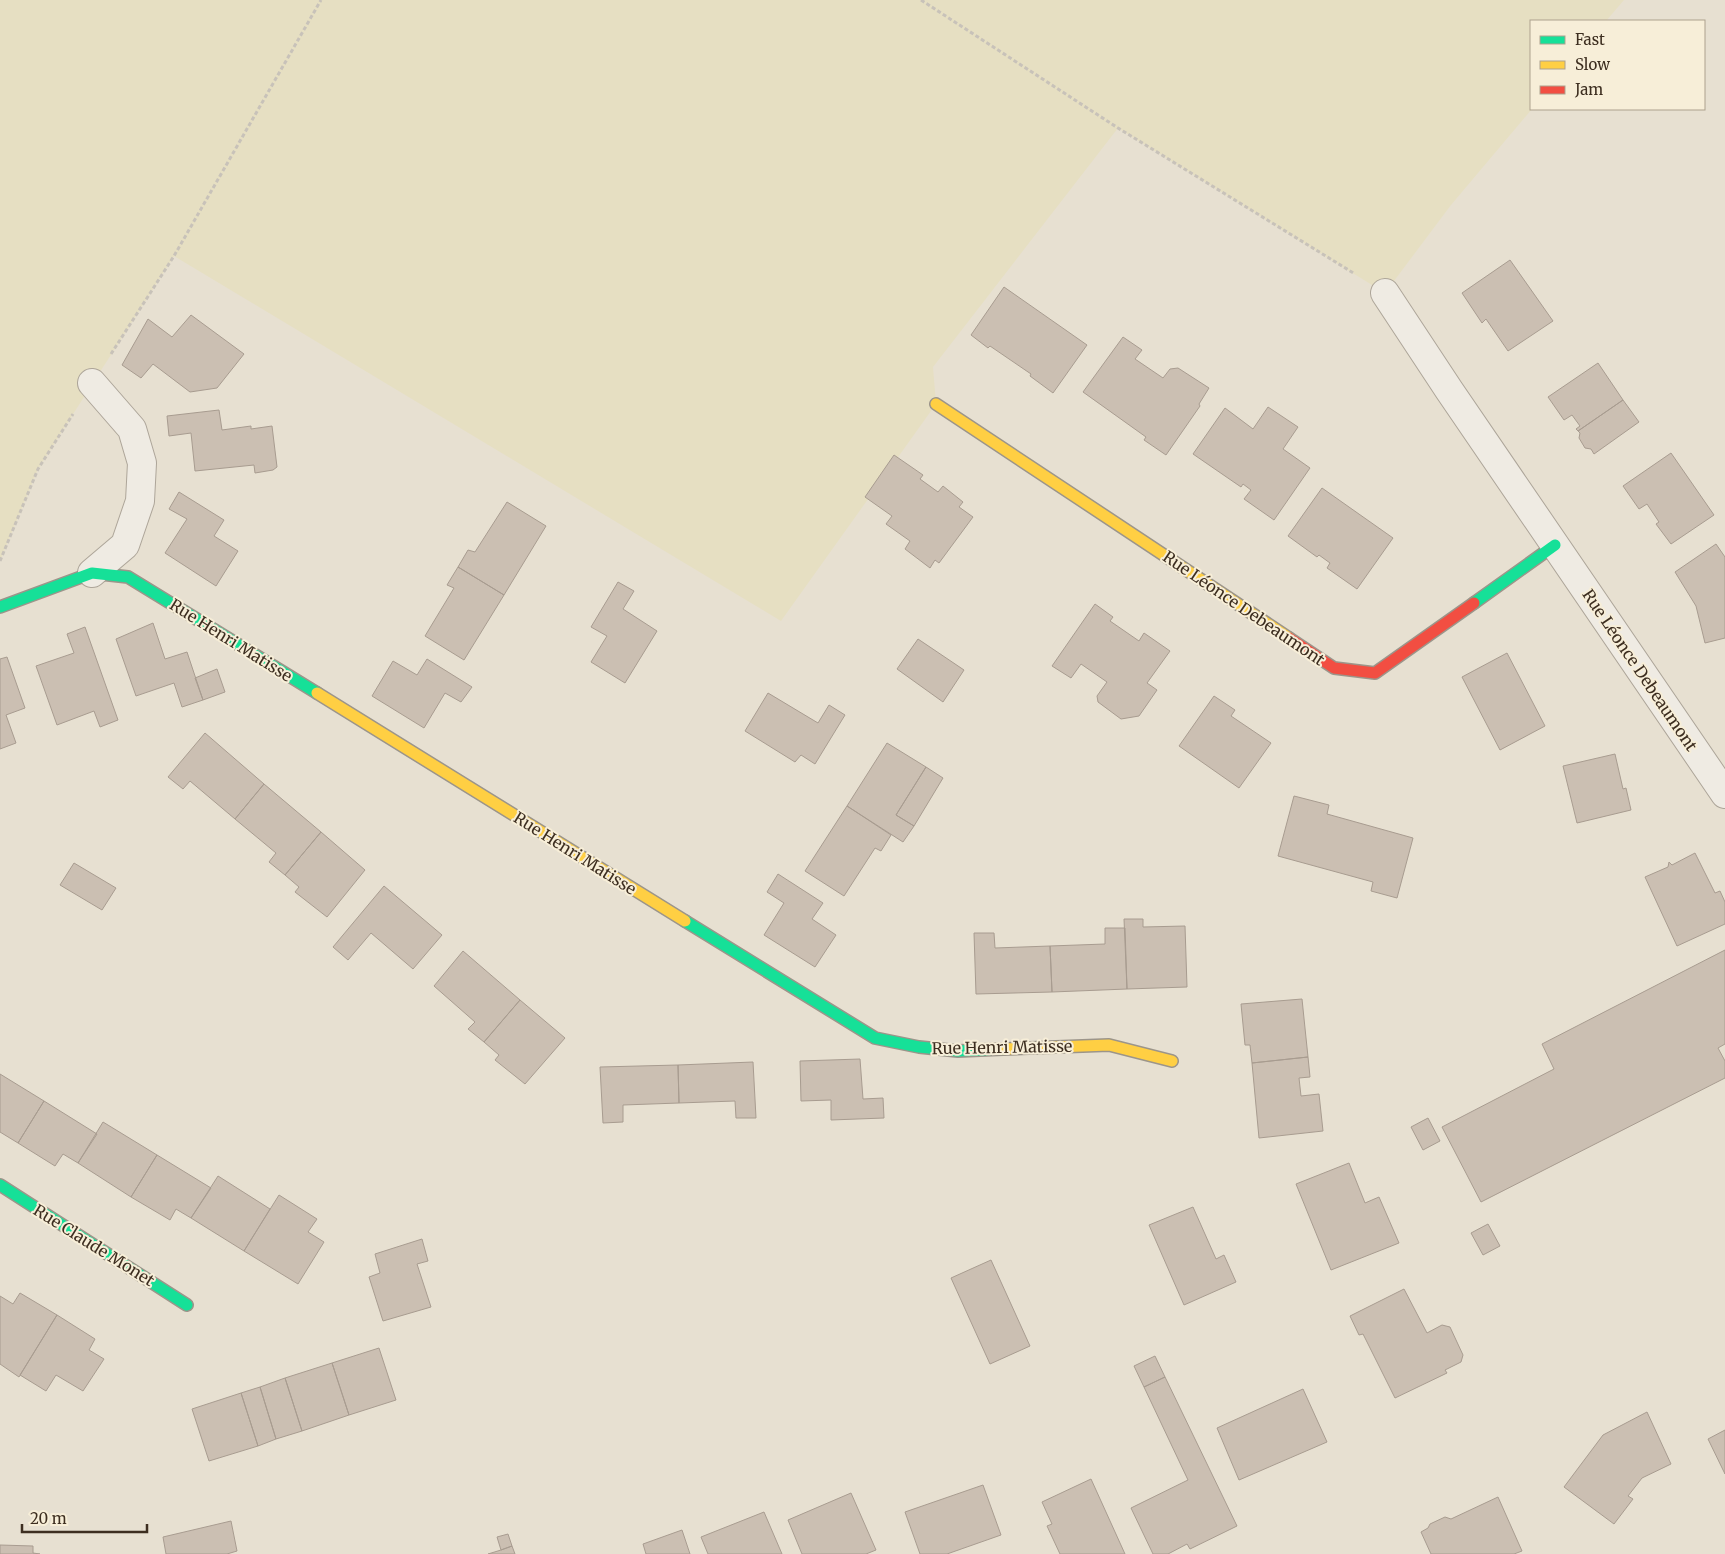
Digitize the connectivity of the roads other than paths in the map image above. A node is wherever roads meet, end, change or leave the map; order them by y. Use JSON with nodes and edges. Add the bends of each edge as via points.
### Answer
{"nodes":[{"id":1,"x":1385,"y":293,"type":"road end"},
{"id":2,"x":92,"y":383,"type":"road end"},
{"id":3,"x":936,"y":404,"type":"dead end"},
{"id":4,"x":1555,"y":545,"type":"junction"},
{"id":5,"x":92,"y":573,"type":"junction"},
{"id":6,"x":4,"y":605,"type":"edge"},
{"id":7,"x":1725,"y":794,"type":"edge"},
{"id":8,"x":1172,"y":1061,"type":"dead end"},
{"id":9,"x":0,"y":1185,"type":"edge"},
{"id":10,"x":187,"y":1304,"type":"dead end"}],
"edges":[{"from":1,"to":4,"type":"street","name":"Rue Léonce Debeaumont"},
{"from":2,"to":5,"type":"street","via":[[132,428],[142,463],[140,501],[125,545]]},
{"from":3,"to":4,"type":"street","name":"Rue Léonce Debeaumont","via":[[1334,668],[1375,673]]},
{"from":4,"to":7,"type":"street","name":"Rue Léonce Debeaumont"},
{"from":5,"to":6,"type":"street","name":"Rue Henri Matisse"},
{"from":5,"to":8,"type":"street","name":"Rue Henri Matisse","via":[[128,577],[875,1038],[958,1051],[1109,1044]]},
{"from":9,"to":10,"type":"street","name":"Rue Claude Monet"}]}
